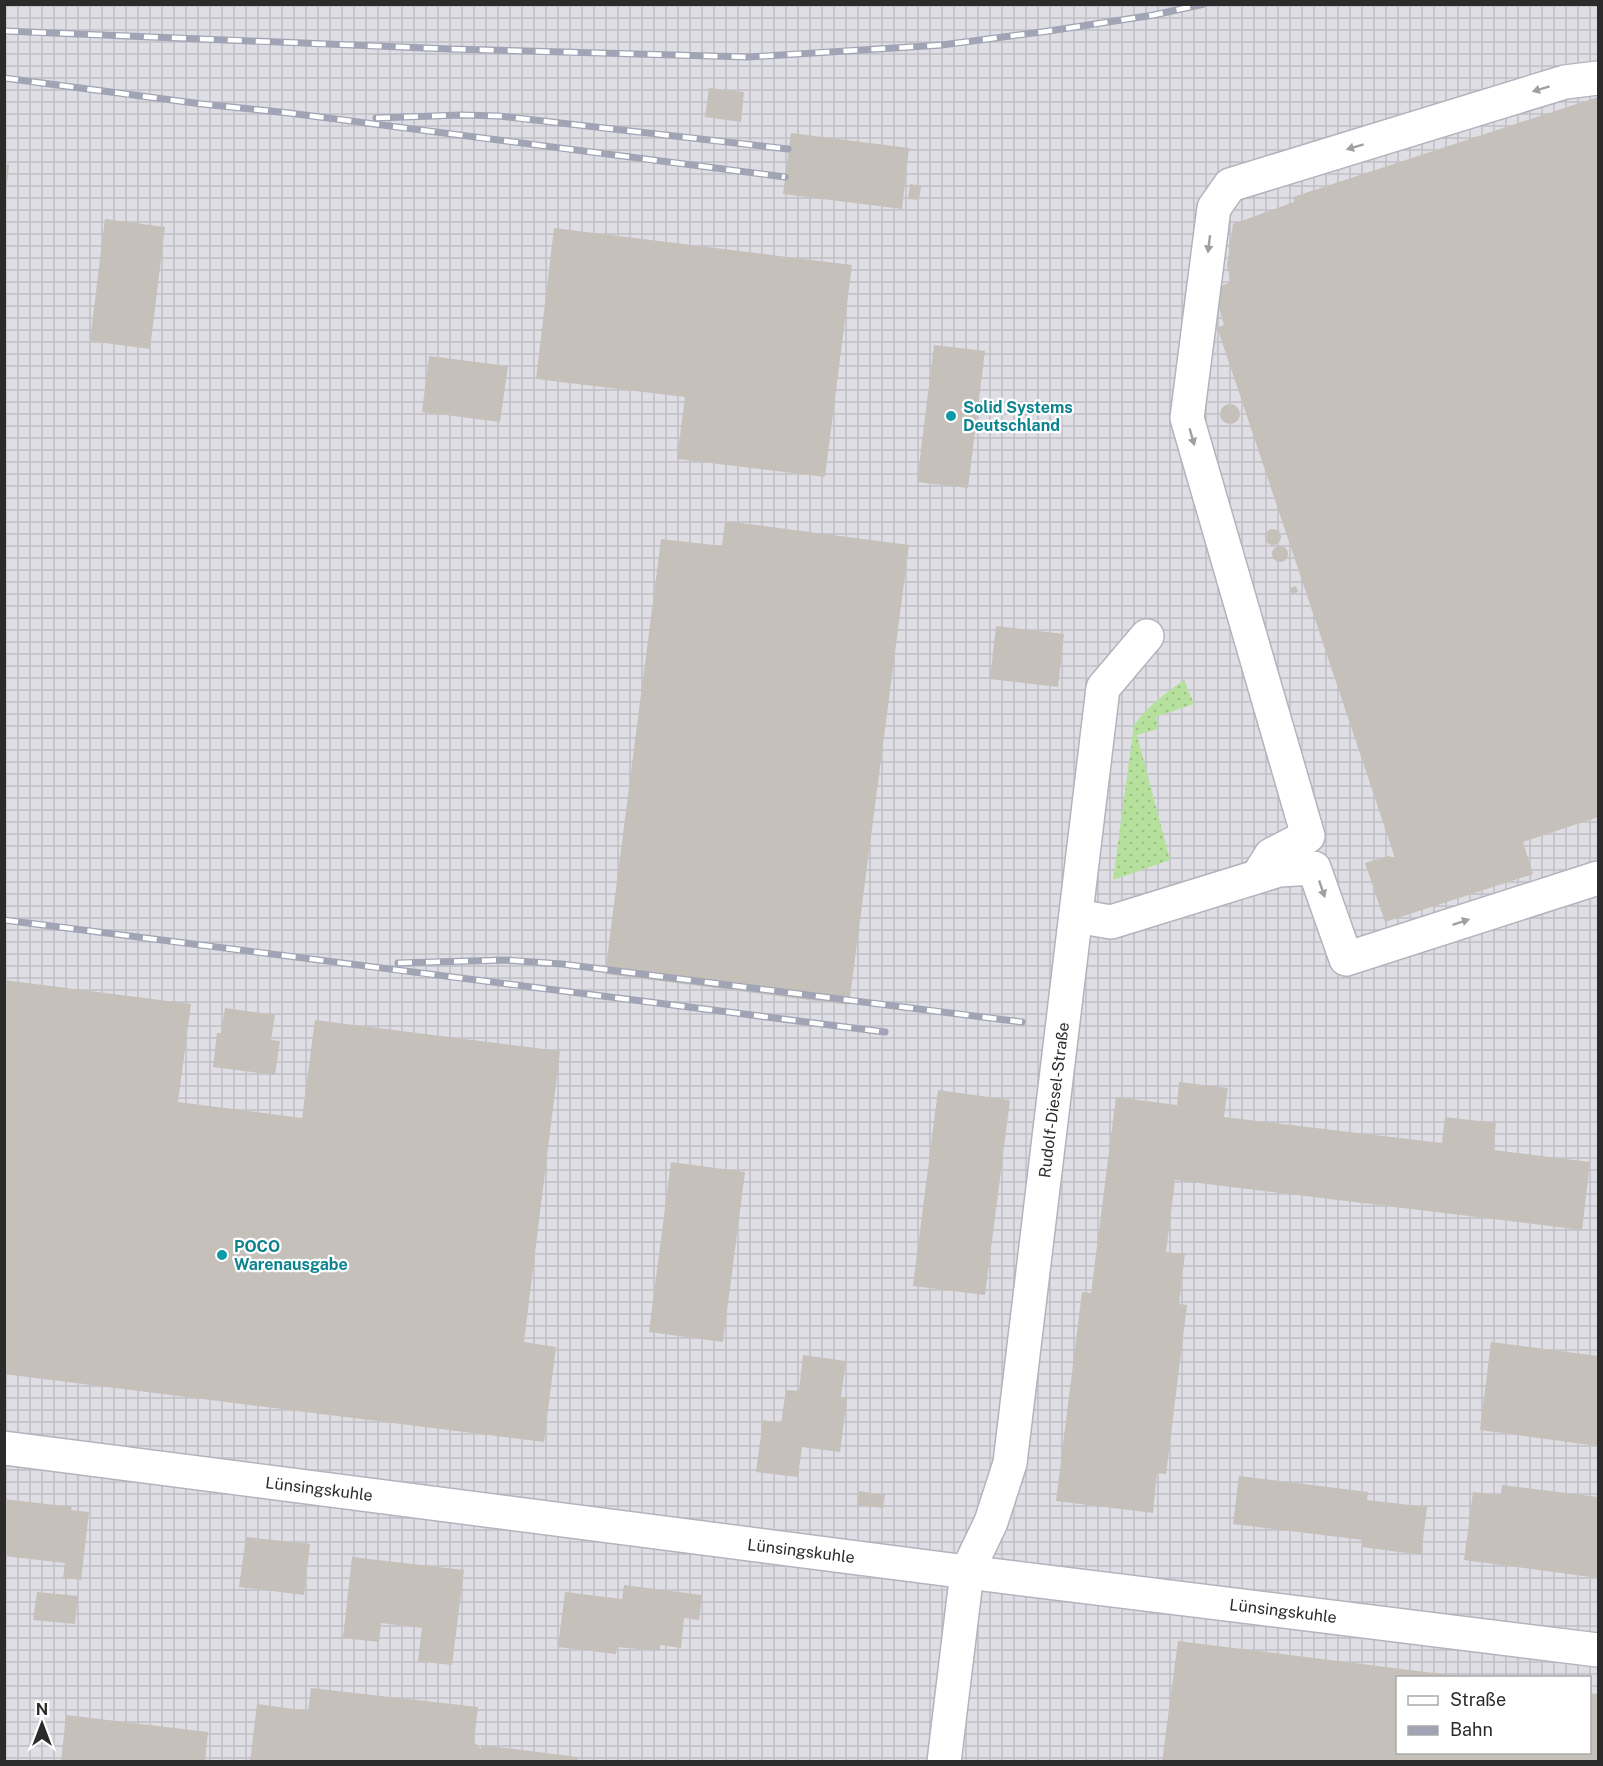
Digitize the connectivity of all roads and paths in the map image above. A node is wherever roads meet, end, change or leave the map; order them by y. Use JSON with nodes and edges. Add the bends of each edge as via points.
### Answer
{"nodes":[{"id":1,"x":1599,"y":78,"type":"edge"},
{"id":2,"x":1147,"y":636,"type":"dead end"},
{"id":3,"x":1258,"y":876,"type":"junction"},
{"id":4,"x":1599,"y":878,"type":"edge"},
{"id":5,"x":1076,"y":916,"type":"junction"},
{"id":6,"x":4,"y":1448,"type":"edge"},
{"id":7,"x":967,"y":1572,"type":"junction"},
{"id":8,"x":1599,"y":1650,"type":"edge"},
{"id":9,"x":944,"y":1761,"type":"edge"}],
"edges":[{"from":1,"to":3,"type":"street","one_way":true,"via":[[1566,82],[1230,185],[1214,208],[1187,418],[1308,836],[1271,855]]},
{"from":2,"to":5,"type":"street","name":"Rudolf-Diesel-Straße","via":[[1103,688]]},
{"from":3,"to":4,"type":"street","one_way":true,"via":[[1314,868],[1346,959]]},
{"from":3,"to":5,"type":"street","via":[[1111,922]]},
{"from":5,"to":7,"type":"street","name":"Rudolf-Diesel-Straße","via":[[1010,1464],[991,1522]]},
{"from":6,"to":7,"type":"street","name":"Lünsingskuhle"},
{"from":7,"to":8,"type":"street","name":"Lünsingskuhle"},
{"from":7,"to":9,"type":"street","name":"Rudolf-Diesel-Straße"}]}
